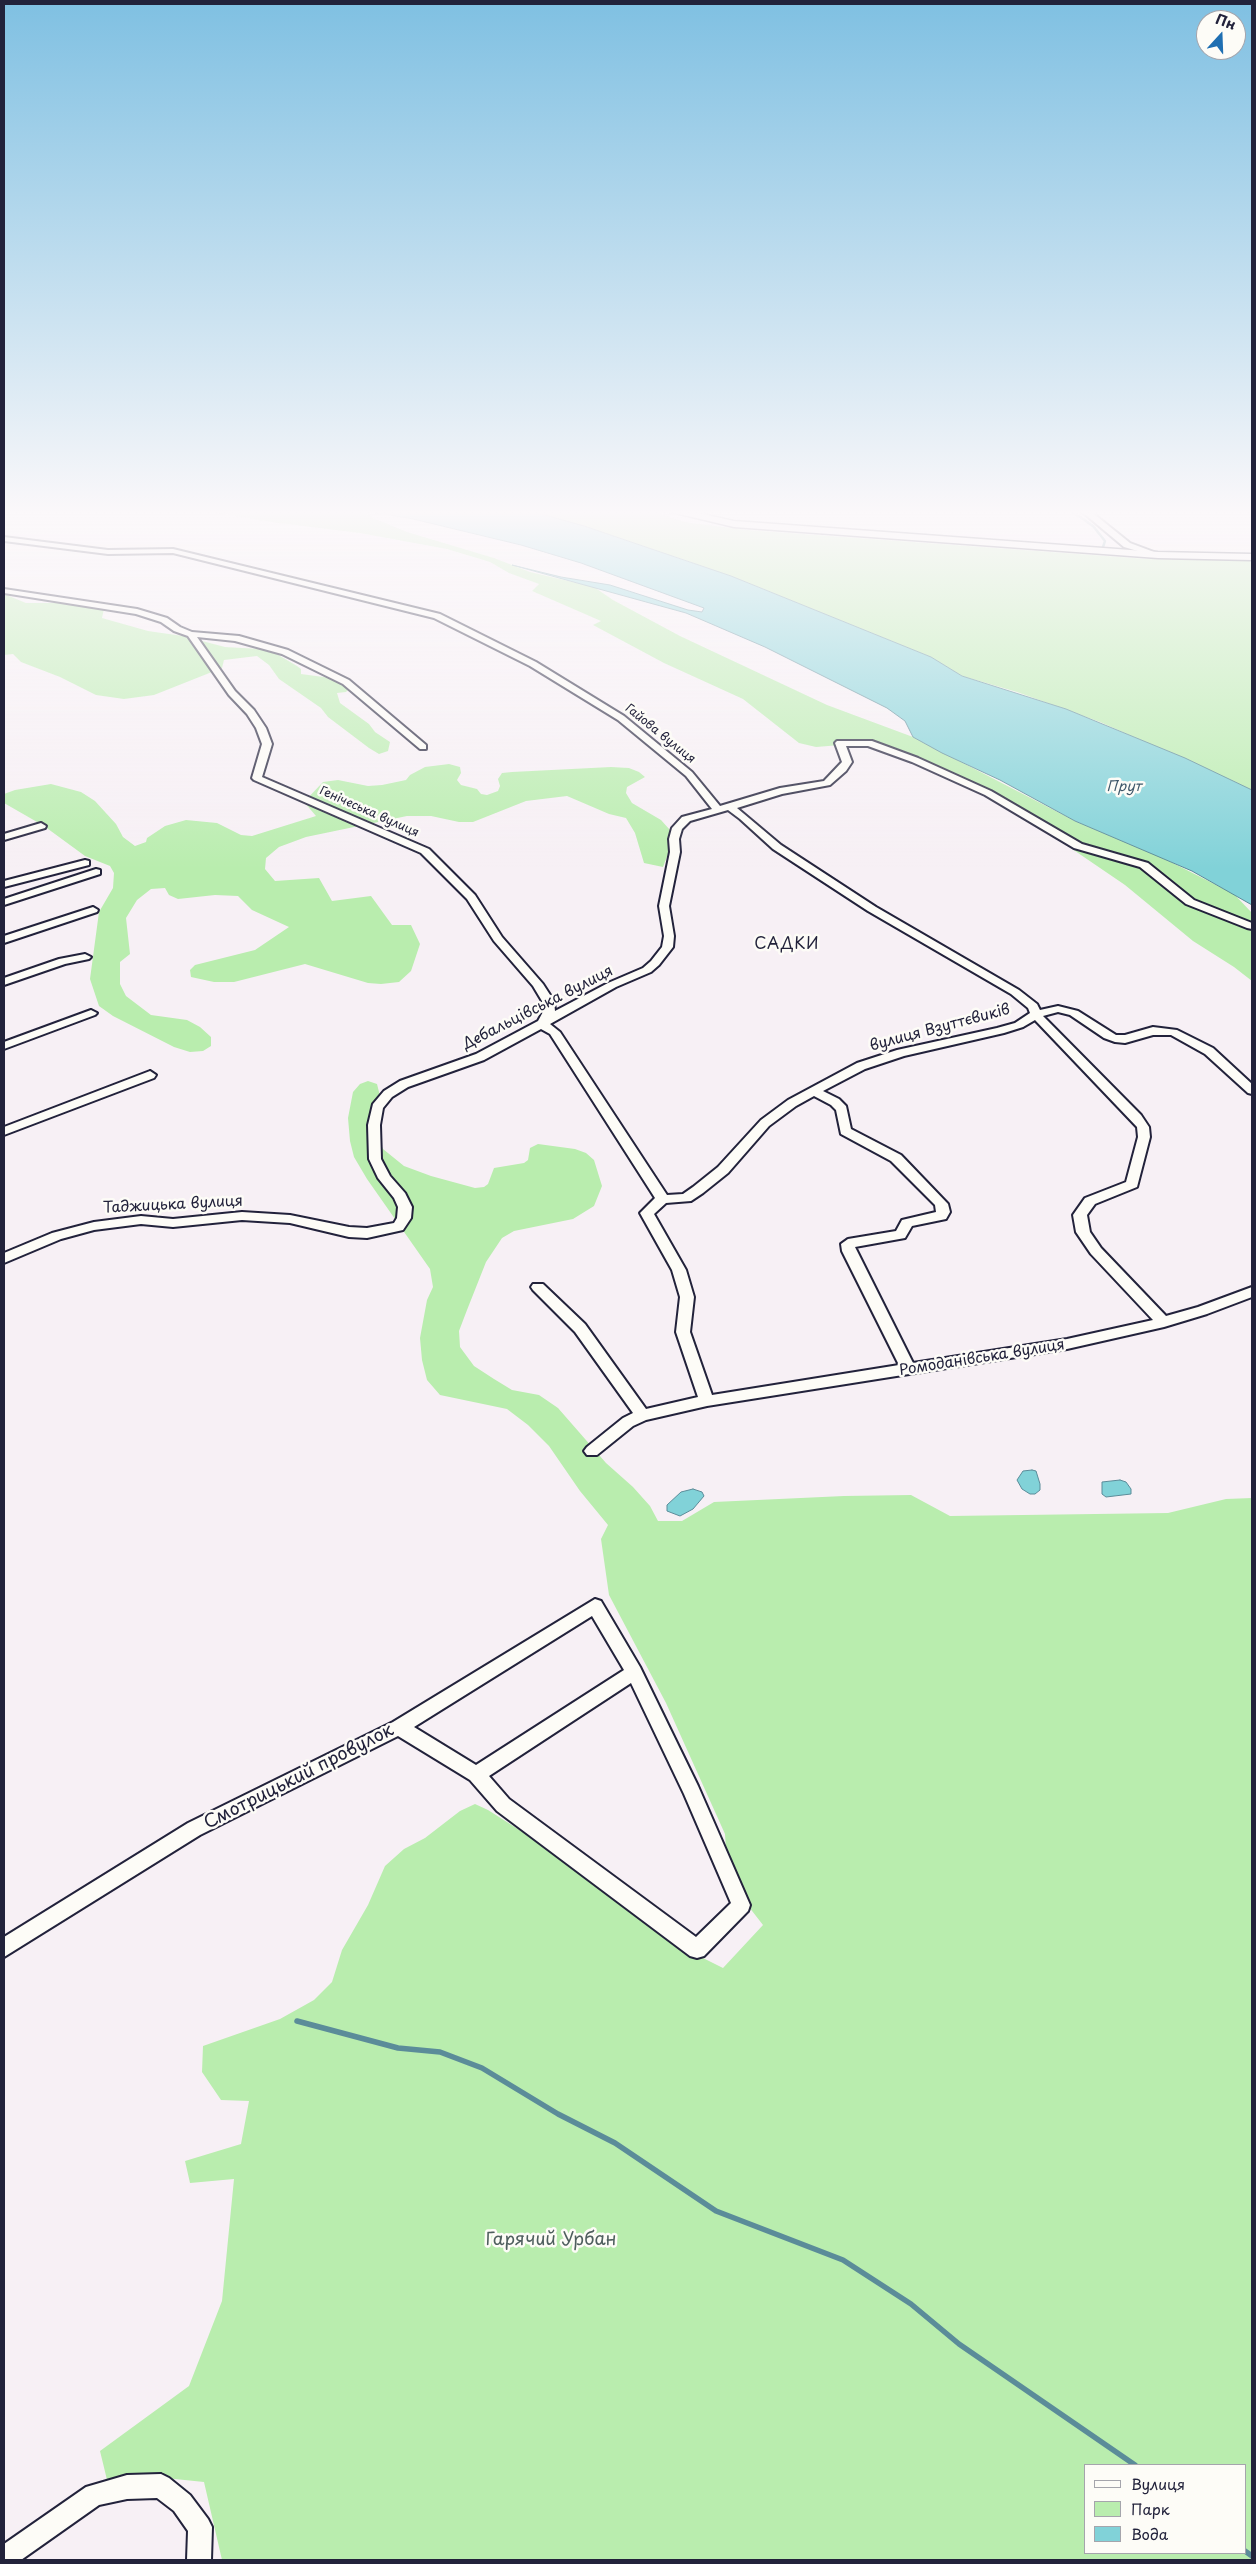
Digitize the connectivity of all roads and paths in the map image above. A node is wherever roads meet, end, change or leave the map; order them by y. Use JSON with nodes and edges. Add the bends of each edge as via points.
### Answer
{"nodes":[{"id":1,"x":179,"y":630,"type":"edge"},
{"id":2,"x":464,"y":630,"type":"edge"},
{"id":3,"x":191,"y":634,"type":"junction"},
{"id":4,"x":423,"y":747,"type":"dead end"},
{"id":5,"x":723,"y":808,"type":"junction"},
{"id":6,"x":41,"y":826,"type":"dead end"},
{"id":7,"x":4,"y":837,"type":"edge"},
{"id":8,"x":85,"y":863,"type":"dead end"},
{"id":9,"x":96,"y":872,"type":"dead end"},
{"id":10,"x":4,"y":884,"type":"edge"},
{"id":11,"x":4,"y":902,"type":"edge"},
{"id":12,"x":93,"y":910,"type":"dead end"},
{"id":13,"x":1251,"y":926,"type":"dead end"},
{"id":14,"x":4,"y":940,"type":"edge"},
{"id":15,"x":86,"y":957,"type":"dead end"},
{"id":16,"x":4,"y":982,"type":"edge"},
{"id":17,"x":91,"y":1013,"type":"dead end"},
{"id":18,"x":1036,"y":1014,"type":"junction"},
{"id":19,"x":542,"y":1024,"type":"junction"},
{"id":20,"x":4,"y":1046,"type":"edge"},
{"id":21,"x":150,"y":1075,"type":"dead end"},
{"id":22,"x":1252,"y":1090,"type":"edge"},
{"id":23,"x":813,"y":1091,"type":"junction"},
{"id":24,"x":4,"y":1131,"type":"edge"},
{"id":25,"x":663,"y":1199,"type":"junction"},
{"id":26,"x":349,"y":1232,"type":"joint"},
{"id":27,"x":4,"y":1258,"type":"edge"},
{"id":28,"x":538,"y":1288,"type":"dead end"},
{"id":29,"x":1252,"y":1292,"type":"edge"},
{"id":30,"x":1164,"y":1322,"type":"junction"},
{"id":31,"x":909,"y":1370,"type":"junction"},
{"id":32,"x":707,"y":1400,"type":"junction"},
{"id":33,"x":642,"y":1415,"type":"junction"},
{"id":34,"x":592,"y":1451,"type":"dead end"},
{"id":35,"x":634,"y":1672,"type":"junction"},
{"id":36,"x":399,"y":1727,"type":"junction"},
{"id":37,"x":476,"y":1774,"type":"junction"},
{"id":38,"x":4,"y":1948,"type":"edge"},
{"id":39,"x":4,"y":2558,"type":"edge"},
{"id":40,"x":200,"y":2560,"type":"edge"}],
"edges":[{"from":1,"to":3,"type":"street"},
{"from":2,"to":5,"type":"street","name":"Гайова вулиця","via":[[533,664],[621,718],[689,774]]},
{"from":3,"to":4,"type":"street","via":[[260,643],[321,668],[346,682]]},
{"from":3,"to":19,"type":"street","name":"Генічеська вулиця","via":[[261,728],[267,744],[257,778],[425,851],[471,896],[498,939],[537,984],[550,1010]]},
{"from":5,"to":13,"type":"street","name":"Дебальцівська вулиця","via":[[780,791],[827,783],[847,762],[840,743],[869,743],[963,781],[1078,846],[1144,865],[1190,902]]},
{"from":5,"to":18,"type":"street","name":"вулиця Взуттєвиків","via":[[744,817],[777,847],[928,944],[1015,992],[1033,1006]]},
{"from":5,"to":19,"type":"street","name":"Дебальцівська вулиця","via":[[686,819],[677,828],[664,906],[669,936],[667,946],[655,963]]},
{"from":6,"to":7,"type":"street"},
{"from":8,"to":10,"type":"street"},
{"from":9,"to":11,"type":"street"},
{"from":12,"to":14,"type":"street"},
{"from":15,"to":16,"type":"street"},
{"from":17,"to":20,"type":"street"},
{"from":18,"to":22,"type":"street","via":[[1066,1010],[1115,1038],[1125,1039],[1153,1031],[1173,1032],[1209,1051]]},
{"from":18,"to":23,"type":"street","name":"вулиця Взуттєвиків","via":[[1019,1025],[901,1053],[861,1066]]},
{"from":18,"to":30,"type":"street","via":[[1143,1127],[1144,1137],[1132,1184],[1090,1201],[1080,1215],[1083,1232],[1096,1251]]},
{"from":19,"to":25,"type":"street","via":[[554,1032]]},
{"from":19,"to":26,"type":"street","name":"Дебальцівська вулиця","via":[[480,1058],[404,1084],[388,1094],[377,1107],[375,1159],[384,1178],[400,1196],[405,1208],[404,1218],[398,1227],[385,1232]]},
{"from":21,"to":24,"type":"street"},
{"from":23,"to":25,"type":"street","name":"вулиця Взуттєвиків","via":[[765,1123],[723,1170],[698,1190],[686,1198]]},
{"from":23,"to":31,"type":"street","via":[[842,1109],[845,1131],[896,1158],[941,1204],[941,1216],[912,1221],[900,1235],[848,1244]]},
{"from":25,"to":32,"type":"street","via":[[647,1214],[679,1270],[687,1297],[683,1332]]},
{"from":26,"to":27,"type":"street","name":"Таджицька вулиця","via":[[273,1217],[242,1216],[173,1223],[141,1220],[94,1226],[57,1236]]},
{"from":28,"to":33,"type":"street","via":[[580,1328]]},
{"from":29,"to":30,"type":"street","name":"Ромоданівська вулиця"},
{"from":30,"to":31,"type":"street","name":"Ромоданівська вулиця","via":[[1067,1344]]},
{"from":31,"to":32,"type":"street","name":"Ромоданівська вулиця"},
{"from":32,"to":33,"type":"street","name":"Ромоданівська вулиця"},
{"from":33,"to":34,"type":"street","name":"Ромоданівська вулиця"},
{"from":35,"to":36,"type":"street","name":"Смотрицький провулок","via":[[595,1606]]},
{"from":35,"to":37,"type":"street"},
{"from":35,"to":37,"type":"street","via":[[692,1792],[741,1905],[697,1949],[503,1805]]},
{"from":36,"to":37,"type":"street"},
{"from":36,"to":38,"type":"street","name":"Смотрицький провулок","via":[[194,1829]]},
{"from":39,"to":40,"type":"street","via":[[94,2495],[127,2487],[161,2486],[182,2503],[200,2528]]}]}
